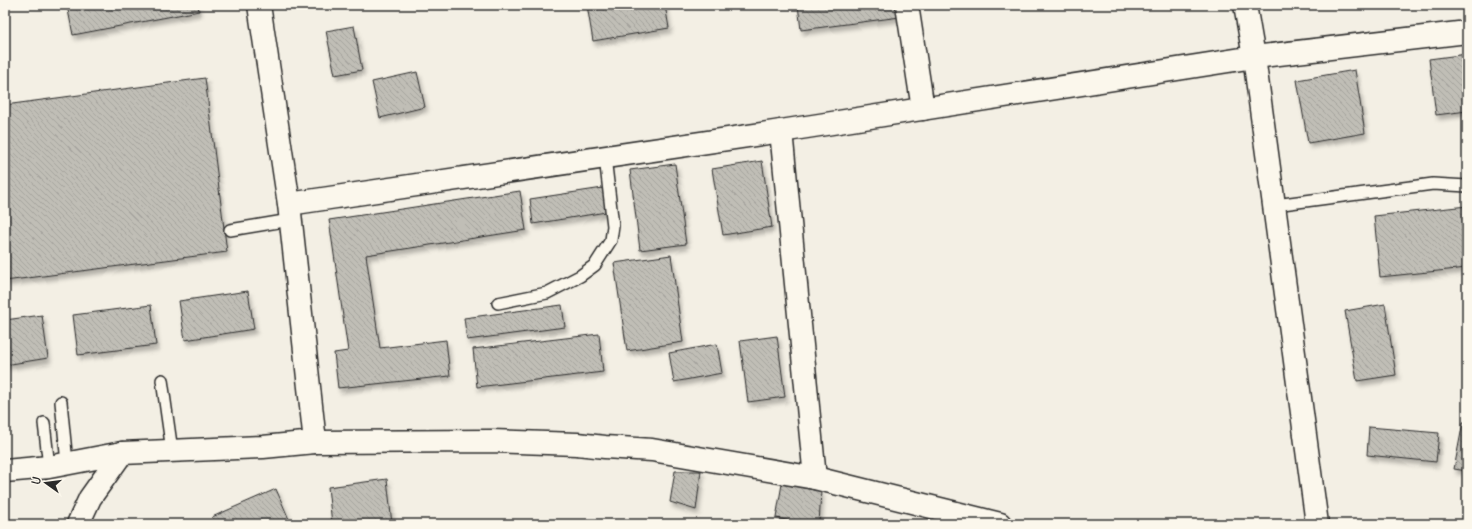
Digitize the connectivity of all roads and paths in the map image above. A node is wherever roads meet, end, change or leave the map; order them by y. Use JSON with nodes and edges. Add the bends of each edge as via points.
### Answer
{"nodes":[{"id":1,"x":259,"y":5,"type":"edge"},
{"id":2,"x":907,"y":5,"type":"edge"},
{"id":3,"x":1245,"y":5,"type":"edge"},
{"id":4,"x":1467,"y":32,"type":"edge"},
{"id":5,"x":1254,"y":57,"type":"junction"},
{"id":6,"x":923,"y":109,"type":"junction"},
{"id":7,"x":780,"y":131,"type":"junction"},
{"id":8,"x":605,"y":157,"type":"junction"},
{"id":9,"x":1467,"y":186,"type":"edge"},
{"id":10,"x":1275,"y":205,"type":"junction"},
{"id":11,"x":289,"y":212,"type":"junction"},
{"id":12,"x":230,"y":230,"type":"dead end"},
{"id":13,"x":498,"y":303,"type":"dead end"},
{"id":14,"x":162,"y":380,"type":"dead end"},
{"id":15,"x":61,"y":402,"type":"dead end"},
{"id":16,"x":44,"y":423,"type":"dead end"},
{"id":17,"x":315,"y":442,"type":"junction"},
{"id":18,"x":172,"y":452,"type":"junction"},
{"id":19,"x":122,"y":454,"type":"junction"},
{"id":20,"x":58,"y":465,"type":"junction"},
{"id":21,"x":5,"y":471,"type":"edge"},
{"id":22,"x":815,"y":478,"type":"junction"},
{"id":23,"x":78,"y":524,"type":"edge"},
{"id":24,"x":1000,"y":524,"type":"edge"},
{"id":25,"x":1317,"y":524,"type":"edge"}],
"edges":[{"from":1,"to":11,"type":"street"},
{"from":2,"to":6,"type":"street"},
{"from":3,"to":5,"type":"street"},
{"from":4,"to":5,"type":"street"},
{"from":5,"to":6,"type":"street"},
{"from":5,"to":10,"type":"street"},
{"from":6,"to":7,"type":"street"},
{"from":7,"to":8,"type":"street"},
{"from":7,"to":22,"type":"street"},
{"from":8,"to":11,"type":"street"},
{"from":8,"to":13,"type":"lane","via":[[613,226],[611,240],[595,265],[547,293]]},
{"from":9,"to":10,"type":"lane","via":[[1433,184]]},
{"from":10,"to":25,"type":"street"},
{"from":11,"to":12,"type":"lane"},
{"from":11,"to":17,"type":"street"},
{"from":14,"to":18,"type":"lane"},
{"from":15,"to":20,"type":"lane"},
{"from":16,"to":20,"type":"lane"},
{"from":17,"to":18,"type":"street"},
{"from":17,"to":22,"type":"street","via":[[490,441],[577,444],[652,450]]},
{"from":18,"to":19,"type":"street"},
{"from":19,"to":20,"type":"street"},
{"from":19,"to":23,"type":"street","via":[[90,498]]},
{"from":20,"to":21,"type":"street"},
{"from":22,"to":24,"type":"street"}]}
